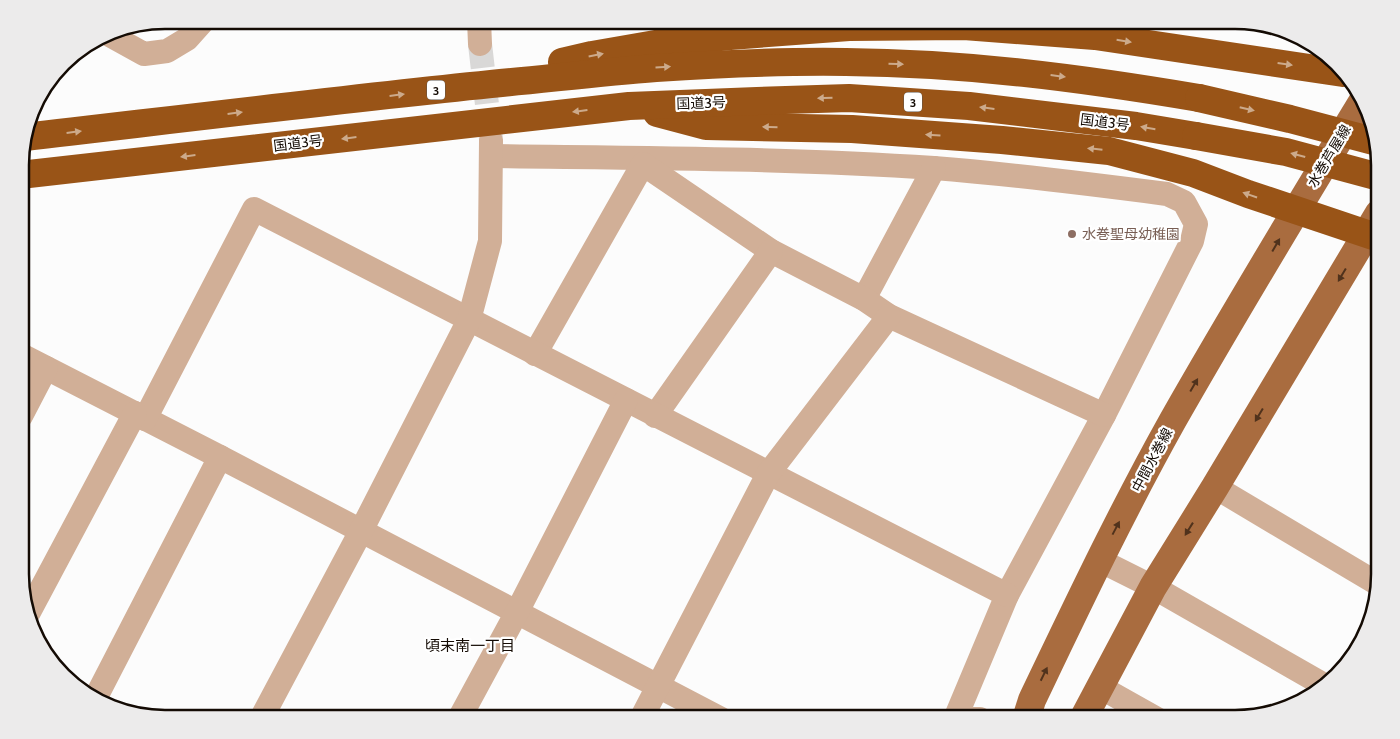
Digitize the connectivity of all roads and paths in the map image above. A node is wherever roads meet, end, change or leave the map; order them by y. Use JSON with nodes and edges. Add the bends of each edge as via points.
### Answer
{"nodes":[{"id":1,"x":195,"y":29,"type":"edge"},
{"id":2,"x":479,"y":29,"type":"edge"},
{"id":3,"x":823,"y":29,"type":"edge"},
{"id":4,"x":1003,"y":29,"type":"edge"},
{"id":5,"x":115,"y":38,"type":"edge"},
{"id":6,"x":480,"y":44,"type":"tunnel mouth"},
{"id":7,"x":1334,"y":72,"type":"edge"},
{"id":8,"x":446,"y":89,"type":"junction"},
{"id":9,"x":628,"y":106,"type":"junction"},
{"id":10,"x":1358,"y":108,"type":"edge"},
{"id":11,"x":32,"y":136,"type":"edge"},
{"id":12,"x":1369,"y":140,"type":"edge"},
{"id":13,"x":934,"y":168,"type":"junction"},
{"id":14,"x":29,"y":174,"type":"edge"},
{"id":15,"x":1371,"y":175,"type":"edge"},
{"id":16,"x":1296,"y":210,"type":"junction"},
{"id":17,"x":1371,"y":227,"type":"edge"},
{"id":18,"x":1371,"y":234,"type":"edge"},
{"id":19,"x":771,"y":251,"type":"junction"},
{"id":20,"x":864,"y":299,"type":"junction"},
{"id":21,"x":890,"y":316,"type":"junction"},
{"id":22,"x":469,"y":320,"type":"junction"},
{"id":23,"x":535,"y":354,"type":"junction"},
{"id":24,"x":29,"y":359,"type":"edge"},
{"id":25,"x":46,"y":368,"type":"junction"},
{"id":26,"x":626,"y":400,"type":"junction"},
{"id":27,"x":29,"y":401,"type":"edge"},
{"id":28,"x":1104,"y":414,"type":"junction"},
{"id":29,"x":140,"y":416,"type":"junction"},
{"id":30,"x":655,"y":416,"type":"junction"},
{"id":31,"x":220,"y":457,"type":"junction"},
{"id":32,"x":768,"y":474,"type":"junction"},
{"id":33,"x":1215,"y":487,"type":"junction"},
{"id":34,"x":361,"y":531,"type":"junction"},
{"id":35,"x":1099,"y":560,"type":"junction"},
{"id":36,"x":1371,"y":580,"type":"edge"},
{"id":37,"x":1153,"y":588,"type":"junction"},
{"id":38,"x":1007,"y":596,"type":"junction"},
{"id":39,"x":32,"y":606,"type":"edge"},
{"id":40,"x":517,"y":612,"type":"junction"},
{"id":41,"x":1318,"y":682,"type":"edge"},
{"id":42,"x":659,"y":686,"type":"junction"},
{"id":43,"x":1100,"y":686,"type":"junction"},
{"id":44,"x":98,"y":692,"type":"edge"},
{"id":45,"x":266,"y":710,"type":"edge"},
{"id":46,"x":464,"y":710,"type":"edge"},
{"id":47,"x":646,"y":710,"type":"edge"},
{"id":48,"x":703,"y":710,"type":"edge"},
{"id":49,"x":959,"y":710,"type":"edge"},
{"id":50,"x":1029,"y":710,"type":"edge"},
{"id":51,"x":1088,"y":710,"type":"edge"},
{"id":52,"x":1142,"y":710,"type":"edge"}],
"edges":[{"from":1,"to":5,"type":"street","via":[[167,51],[144,54]]},
{"from":2,"to":6,"type":"street"},
{"from":8,"to":3,"type":"highway","one_way":true,"via":[[592,55],[661,43]]},
{"from":4,"to":7,"type":"highway","one_way":true,"via":[[1095,36]]},
{"from":11,"to":8,"type":"highway","number":"3","one_way":true},
{"from":8,"to":12,"type":"highway","number":"3","one_way":true,"bridge":true,"via":[[653,68],[749,63],[938,65],[1026,72],[1199,98]]},
{"from":9,"to":14,"type":"highway","name":"国道3号","number":"3","one_way":true},
{"from":15,"to":9,"type":"highway","name":"国道3号","number":"3","one_way":true,"bridge":true,"via":[[1286,152],[1196,136],[969,106],[849,98]]},
{"from":16,"to":9,"type":"highway","one_way":true,"via":[[1193,173],[1109,150],[852,129],[706,126]]},
{"from":10,"to":16,"type":"main road","name":"水巻芦屋線"},
{"from":13,"to":20,"type":"street"},
{"from":13,"to":22,"type":"street","via":[[491,148],[490,241]]},
{"from":13,"to":28,"type":"street","via":[[1167,194],[1184,202],[1196,224],[1192,242]]},
{"from":16,"to":17,"type":"highway"},
{"from":35,"to":16,"type":"main road","name":"中間水巻線","one_way":true,"via":[[1173,420]]},
{"from":18,"to":33,"type":"main road","one_way":true},
{"from":19,"to":20,"type":"street"},
{"from":19,"to":23,"type":"street","via":[[643,164]]},
{"from":19,"to":30,"type":"street"},
{"from":20,"to":21,"type":"street"},
{"from":21,"to":28,"type":"street"},
{"from":21,"to":32,"type":"street"},
{"from":22,"to":23,"type":"street"},
{"from":22,"to":29,"type":"street","via":[[254,209]]},
{"from":22,"to":34,"type":"street"},
{"from":23,"to":26,"type":"street"},
{"from":24,"to":25,"type":"street"},
{"from":25,"to":27,"type":"street"},
{"from":25,"to":29,"type":"street"},
{"from":26,"to":30,"type":"street"},
{"from":26,"to":40,"type":"street"},
{"from":28,"to":38,"type":"street"},
{"from":29,"to":31,"type":"street"},
{"from":29,"to":39,"type":"street"},
{"from":30,"to":32,"type":"street"},
{"from":31,"to":34,"type":"street"},
{"from":31,"to":44,"type":"street"},
{"from":32,"to":38,"type":"street"},
{"from":32,"to":42,"type":"street"},
{"from":33,"to":36,"type":"street"},
{"from":33,"to":37,"type":"main road","one_way":true},
{"from":34,"to":40,"type":"street"},
{"from":34,"to":45,"type":"street"},
{"from":35,"to":37,"type":"street"},
{"from":50,"to":35,"type":"main road","name":"中間水巻線","one_way":true},
{"from":37,"to":41,"type":"street"},
{"from":37,"to":43,"type":"main road"},
{"from":38,"to":49,"type":"street"},
{"from":40,"to":42,"type":"street"},
{"from":40,"to":46,"type":"street"},
{"from":42,"to":47,"type":"street"},
{"from":42,"to":48,"type":"street"},
{"from":43,"to":51,"type":"main road"},
{"from":43,"to":52,"type":"street"}]}
